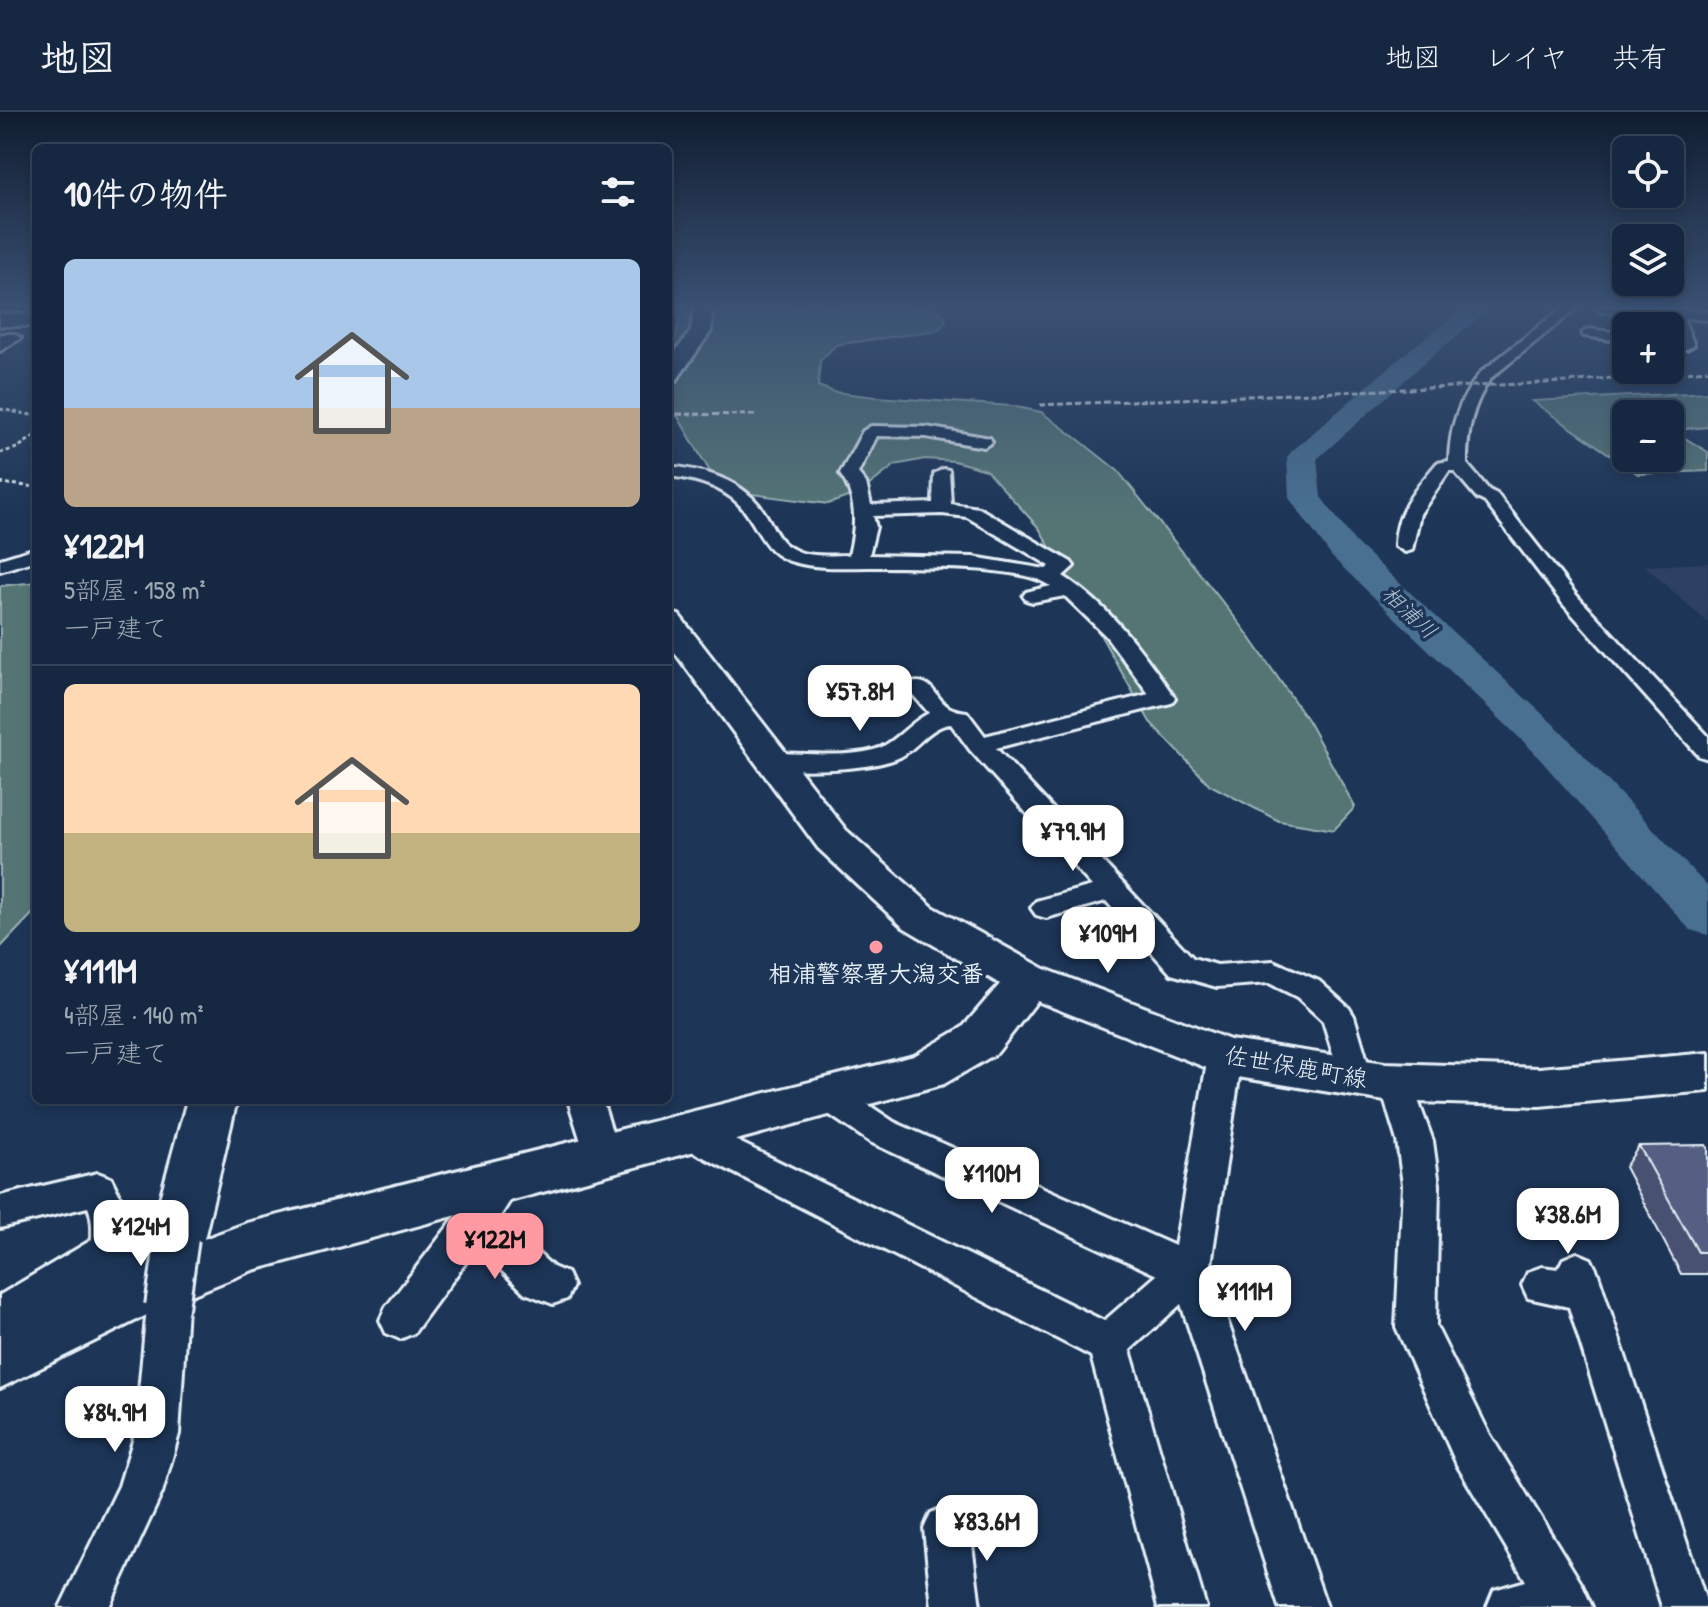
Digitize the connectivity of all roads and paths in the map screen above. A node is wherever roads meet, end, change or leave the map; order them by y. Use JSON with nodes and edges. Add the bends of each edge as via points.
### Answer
{"nodes":[{"id":1,"x":1484,"y":378,"type":"edge"},
{"id":2,"x":0,"y":409,"type":"edge"},
{"id":3,"x":32,"y":415,"type":"edge"},
{"id":4,"x":32,"y":438,"type":"edge"},
{"id":5,"x":984,"y":442,"type":"dead end"},
{"id":6,"x":0,"y":453,"type":"edge"},
{"id":7,"x":1458,"y":465,"type":"junction"},
{"id":8,"x":672,"y":471,"type":"edge"},
{"id":9,"x":943,"y":474,"type":"dead end"},
{"id":10,"x":0,"y":483,"type":"edge"},
{"id":11,"x":32,"y":487,"type":"edge"},
{"id":12,"x":942,"y":508,"type":"junction"},
{"id":13,"x":863,"y":511,"type":"junction"},
{"id":14,"x":1405,"y":546,"type":"dead end"},
{"id":15,"x":32,"y":555,"type":"edge"},
{"id":16,"x":857,"y":562,"type":"junction"},
{"id":17,"x":0,"y":565,"type":"edge"},
{"id":18,"x":1059,"y":582,"type":"junction"},
{"id":19,"x":1033,"y":596,"type":"dead end"},
{"id":20,"x":672,"y":627,"type":"edge"},
{"id":21,"x":919,"y":688,"type":"dead end"},
{"id":22,"x":944,"y":716,"type":"junction"},
{"id":23,"x":979,"y":745,"type":"junction"},
{"id":24,"x":1708,"y":751,"type":"edge"},
{"id":25,"x":773,"y":761,"type":"junction"},
{"id":26,"x":1113,"y":890,"type":"junction"},
{"id":27,"x":1046,"y":908,"type":"dead end"},
{"id":28,"x":1029,"y":980,"type":"junction"},
{"id":29,"x":1225,"y":1057,"type":"junction"},
{"id":30,"x":1688,"y":1074,"type":"edge"},
{"id":31,"x":1376,"y":1080,"type":"junction"},
{"id":32,"x":830,"y":1097,"type":"junction"},
{"id":33,"x":211,"y":1104,"type":"edge"},
{"id":34,"x":586,"y":1104,"type":"edge"},
{"id":35,"x":686,"y":1132,"type":"junction"},
{"id":36,"x":601,"y":1154,"type":"junction"},
{"id":37,"x":507,"y":1178,"type":"junction"},
{"id":38,"x":0,"y":1212,"type":"edge"},
{"id":39,"x":475,"y":1220,"type":"junction"},
{"id":40,"x":180,"y":1229,"type":"junction"},
{"id":41,"x":110,"y":1258,"type":"junction"},
{"id":42,"x":1190,"y":1271,"type":"junction"},
{"id":43,"x":1568,"y":1282,"type":"dead end"},
{"id":44,"x":553,"y":1286,"type":"dead end"},
{"id":45,"x":400,"y":1320,"type":"dead end"},
{"id":46,"x":0,"y":1327,"type":"edge"},
{"id":47,"x":1108,"y":1344,"type":"junction"},
{"id":48,"x":0,"y":1360,"type":"edge"},
{"id":49,"x":947,"y":1529,"type":"dead end"},
{"id":50,"x":1566,"y":1604,"type":"edge"},
{"id":51,"x":84,"y":1607,"type":"edge"},
{"id":52,"x":956,"y":1607,"type":"edge"},
{"id":53,"x":1182,"y":1607,"type":"edge"},
{"id":54,"x":1303,"y":1607,"type":"edge"},
{"id":55,"x":1511,"y":1607,"type":"edge"},
{"id":56,"x":1686,"y":1607,"type":"edge"}],
"edges":[{"from":1,"to":7,"type":"street","via":[[1462,411]]},
{"from":2,"to":3,"type":"path"},
{"from":4,"to":6,"type":"path"},
{"from":5,"to":13,"type":"street","via":[[926,432],[871,431],[849,474],[857,483]]},
{"from":7,"to":14,"type":"street","via":[[1443,467],[1422,494],[1402,530]]},
{"from":7,"to":24,"type":"street","via":[[1491,498],[1570,600]]},
{"from":8,"to":16,"type":"street","via":[[712,479],[751,506],[772,543],[786,554]]},
{"from":9,"to":12,"type":"street"},
{"from":10,"to":11,"type":"path"},
{"from":12,"to":13,"type":"street"},
{"from":12,"to":18,"type":"street","via":[[972,512],[1064,566]]},
{"from":13,"to":16,"type":"street","via":[[866,527]]},
{"from":15,"to":17,"type":"street"},
{"from":16,"to":18,"type":"street","via":[[1007,567]]},
{"from":18,"to":19,"type":"street"},
{"from":18,"to":23,"type":"street","via":[[1137,657],[1163,698]]},
{"from":20,"to":25,"type":"main road","name":"佐世保鹿町線"},
{"from":21,"to":22,"type":"street"},
{"from":22,"to":23,"type":"street","via":[[958,717]]},
{"from":22,"to":25,"type":"street","via":[[922,723],[891,752],[858,759]]},
{"from":23,"to":26,"type":"street"},
{"from":25,"to":28,"type":"main road","name":"佐世保鹿町線","via":[[832,839],[918,917]]},
{"from":26,"to":27,"type":"street"},
{"from":26,"to":31,"type":"street","via":[[1182,966],[1217,976],[1273,972],[1308,989],[1338,1016]]},
{"from":28,"to":29,"type":"main road","name":"佐世保鹿町線"},
{"from":28,"to":32,"type":"main road","via":[[980,1040],[927,1071]]},
{"from":29,"to":31,"type":"main road","name":"佐世保鹿町線"},
{"from":29,"to":42,"type":"street"},
{"from":30,"to":31,"type":"main road","name":"佐世保鹿町線","via":[[1539,1087]]},
{"from":31,"to":50,"type":"street","via":[[1415,1141],[1421,1185],[1416,1327],[1473,1449]]},
{"from":32,"to":35,"type":"main road"},
{"from":32,"to":42,"type":"street","via":[[882,1132]]},
{"from":33,"to":40,"type":"main road"},
{"from":34,"to":36,"type":"street"},
{"from":35,"to":36,"type":"main road"},
{"from":35,"to":47,"type":"street"},
{"from":36,"to":37,"type":"main road"},
{"from":37,"to":39,"type":"street"},
{"from":37,"to":48,"type":"main road","via":[[247,1247],[149,1286]]},
{"from":38,"to":41,"type":"street","via":[[98,1189],[112,1219]]},
{"from":39,"to":44,"type":"street","via":[[539,1280]]},
{"from":39,"to":45,"type":"street"},
{"from":40,"to":41,"type":"main road"},
{"from":40,"to":51,"type":"street","bridge":true,"via":[[167,1307],[157,1434],[139,1493]]},
{"from":41,"to":46,"type":"main road"},
{"from":42,"to":47,"type":"street"},
{"from":42,"to":54,"type":"street"},
{"from":43,"to":56,"type":"street"},
{"from":47,"to":53,"type":"street"},
{"from":49,"to":52,"type":"street"},
{"from":50,"to":55,"type":"street"}]}
